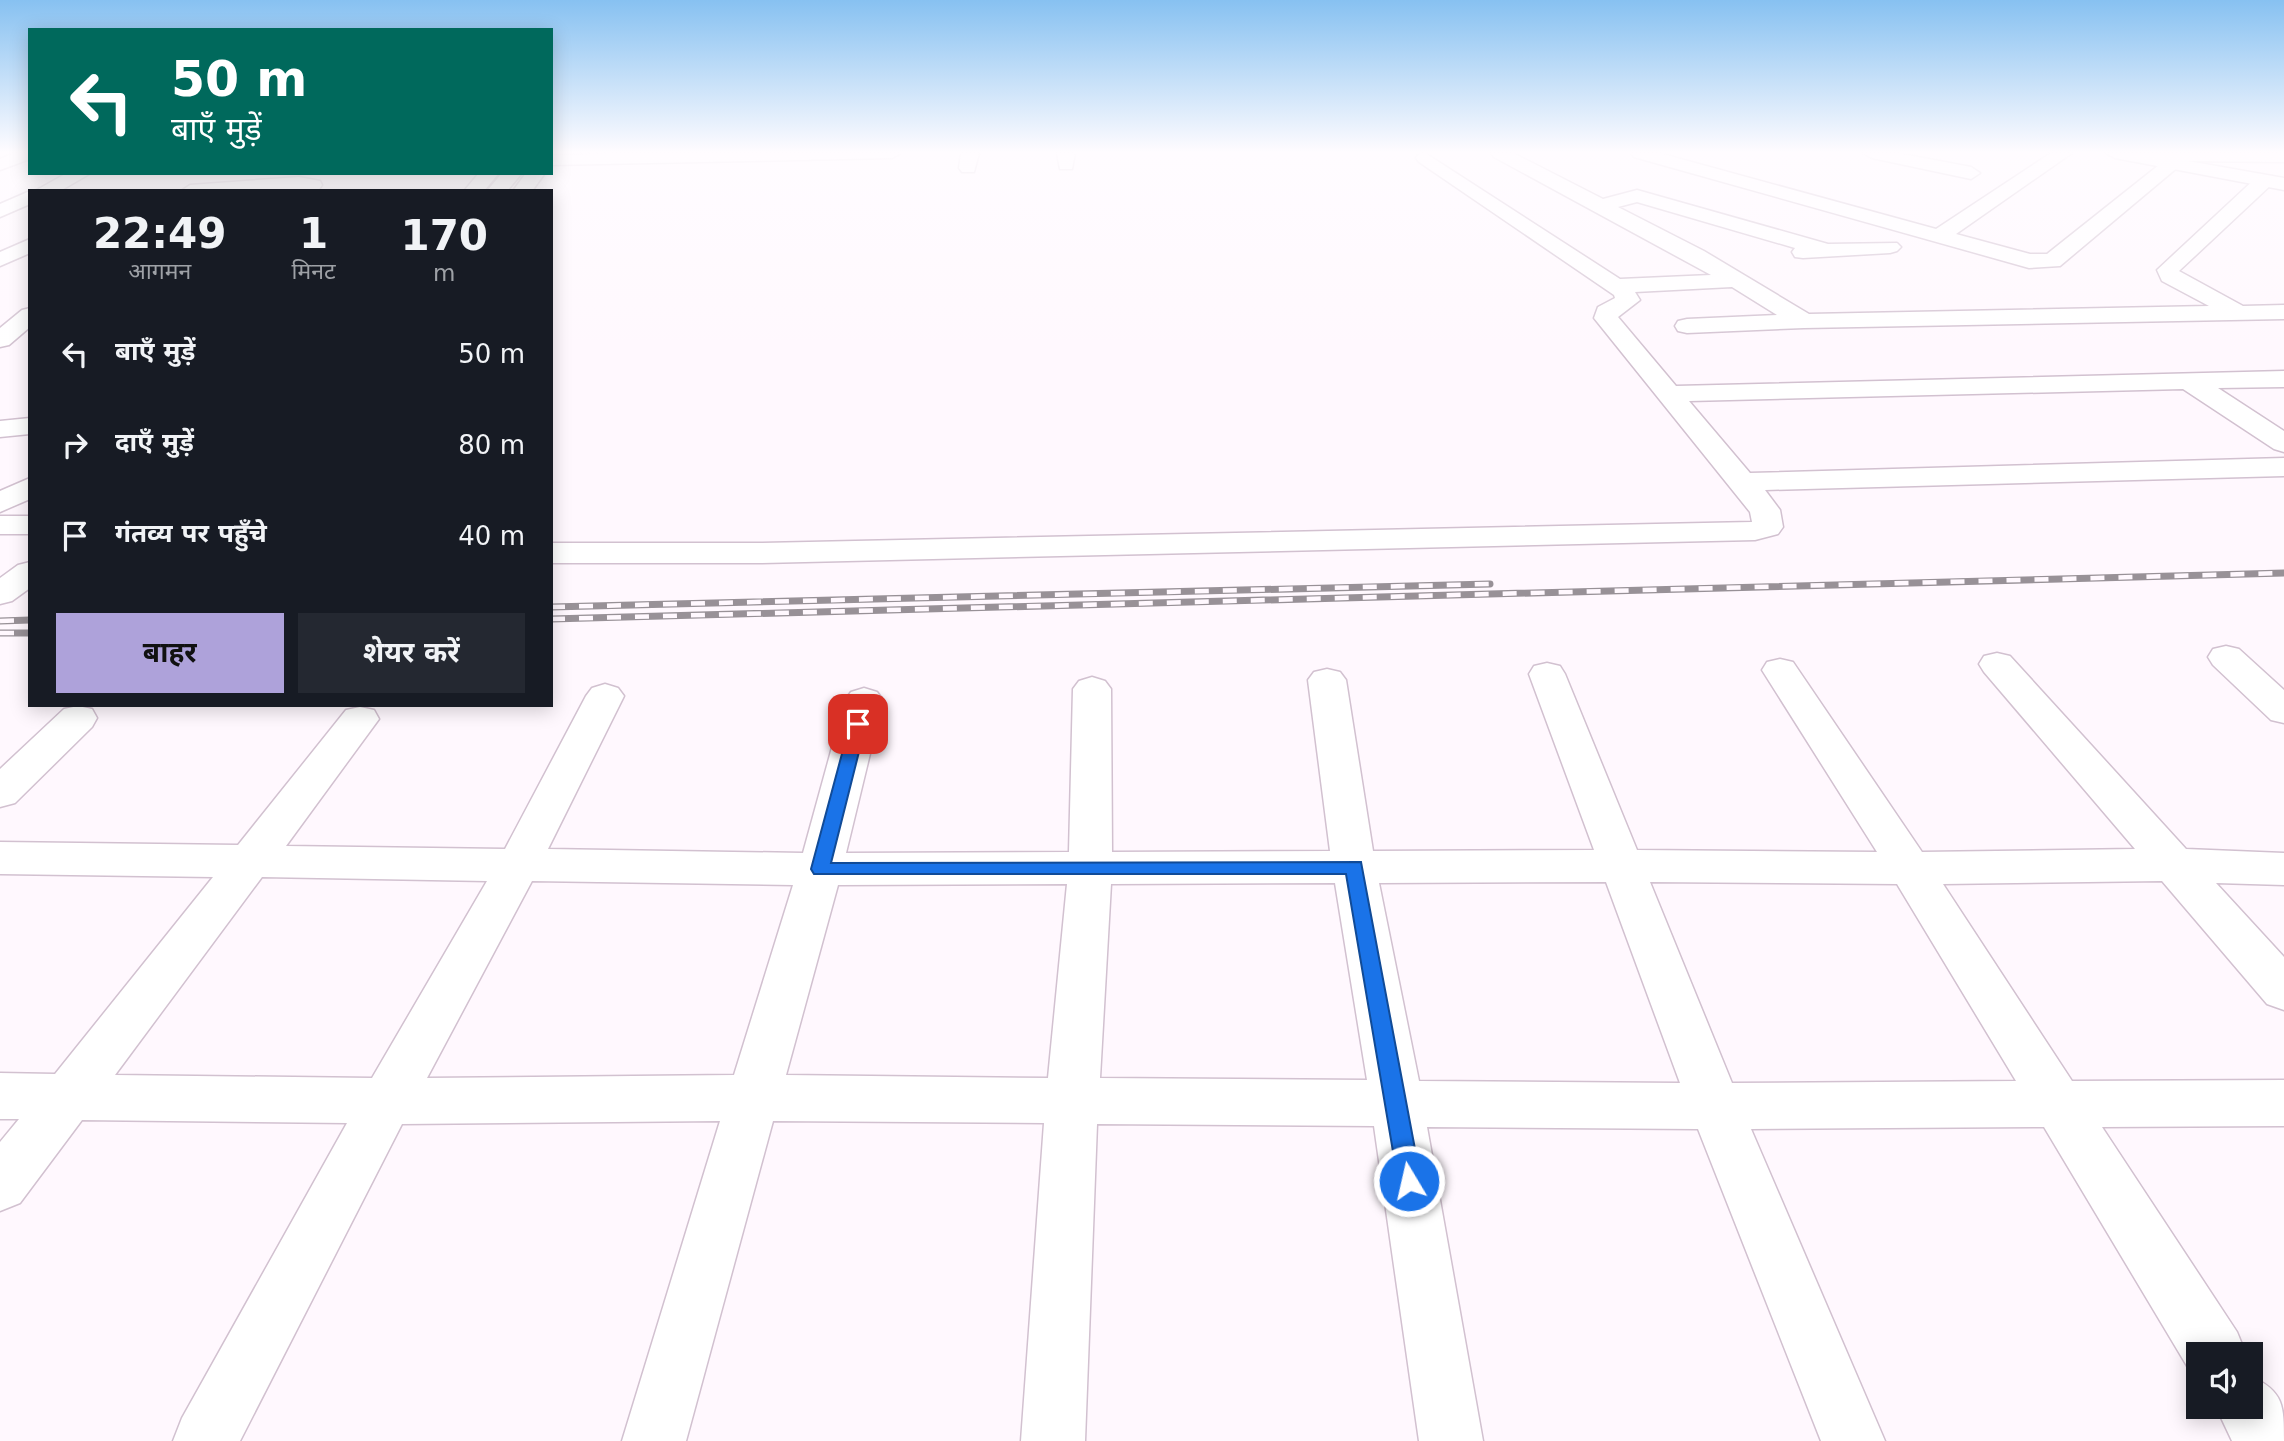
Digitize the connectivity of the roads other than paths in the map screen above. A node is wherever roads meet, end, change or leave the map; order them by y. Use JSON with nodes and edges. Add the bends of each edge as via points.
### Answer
{"nodes":[{"id":1,"x":1519,"y":220,"type":"edge"},
{"id":2,"x":1632,"y":220,"type":"edge"},
{"id":3,"x":1721,"y":220,"type":"edge"},
{"id":4,"x":1887,"y":220,"type":"edge"},
{"id":5,"x":1964,"y":220,"type":"edge"},
{"id":6,"x":2102,"y":220,"type":"edge"},
{"id":7,"x":2228,"y":220,"type":"edge"},
{"id":8,"x":1939,"y":236,"type":"junction"},
{"id":9,"x":28,"y":246,"type":"edge"},
{"id":10,"x":1890,"y":247,"type":"dead end"},
{"id":11,"x":1828,"y":251,"type":"junction"},
{"id":12,"x":1762,"y":253,"type":"dead end"},
{"id":13,"x":1735,"y":254,"type":"dead end"},
{"id":14,"x":1696,"y":256,"type":"junction"},
{"id":15,"x":0,"y":260,"type":"edge"},
{"id":16,"x":1736,"y":280,"type":"junction"},
{"id":17,"x":1617,"y":286,"type":"junction"},
{"id":18,"x":2284,"y":312,"type":"edge"},
{"id":19,"x":2240,"y":313,"type":"junction"},
{"id":20,"x":28,"y":318,"type":"edge"},
{"id":21,"x":1804,"y":321,"type":"junction"},
{"id":22,"x":1687,"y":326,"type":"dead end"},
{"id":23,"x":0,"y":340,"type":"edge"},
{"id":24,"x":28,"y":344,"type":"edge"},
{"id":25,"x":0,"y":346,"type":"edge"},
{"id":26,"x":2284,"y":379,"type":"edge"},
{"id":27,"x":2188,"y":382,"type":"junction"},
{"id":28,"x":1668,"y":394,"type":"junction"},
{"id":29,"x":28,"y":426,"type":"edge"},
{"id":30,"x":0,"y":429,"type":"edge"},
{"id":31,"x":2284,"y":443,"type":"edge"},
{"id":32,"x":2284,"y":467,"type":"edge"},
{"id":33,"x":1741,"y":482,"type":"junction"},
{"id":34,"x":28,"y":488,"type":"edge"},
{"id":35,"x":0,"y":503,"type":"edge"},
{"id":36,"x":0,"y":525,"type":"edge"},
{"id":37,"x":28,"y":525,"type":"edge"},
{"id":38,"x":553,"y":553,"type":"edge"},
{"id":39,"x":28,"y":573,"type":"edge"},
{"id":40,"x":0,"y":594,"type":"edge"},
{"id":41,"x":2226,"y":657,"type":"dead end"},
{"id":42,"x":1997,"y":664,"type":"dead end"},
{"id":43,"x":1780,"y":670,"type":"dead end"},
{"id":44,"x":1547,"y":674,"type":"dead end"},
{"id":45,"x":1327,"y":680,"type":"dead end"},
{"id":46,"x":1093,"y":689,"type":"dead end"},
{"id":47,"x":605,"y":696,"type":"dead end"},
{"id":48,"x":864,"y":700,"type":"dead end"},
{"id":49,"x":2284,"y":711,"type":"edge"},
{"id":50,"x":78,"y":718,"type":"dead end"},
{"id":51,"x":360,"y":719,"type":"dead end"},
{"id":52,"x":0,"y":793,"type":"edge"},
{"id":53,"x":0,"y":858,"type":"edge"},
{"id":54,"x":250,"y":860,"type":"junction"},
{"id":55,"x":519,"y":864,"type":"junction"},
{"id":56,"x":2176,"y":865,"type":"junction"},
{"id":57,"x":1624,"y":866,"type":"junction"},
{"id":58,"x":1354,"y":867,"type":"junction"},
{"id":59,"x":1090,"y":868,"type":"junction"},
{"id":60,"x":1910,"y":868,"type":"junction"},
{"id":61,"x":820,"y":869,"type":"junction"},
{"id":62,"x":2284,"y":869,"type":"edge"},
{"id":63,"x":2284,"y":990,"type":"edge"},
{"id":64,"x":0,"y":1096,"type":"edge"},
{"id":65,"x":68,"y":1097,"type":"junction"},
{"id":66,"x":753,"y":1098,"type":"junction"},
{"id":67,"x":387,"y":1101,"type":"junction"},
{"id":68,"x":1072,"y":1101,"type":"junction"},
{"id":69,"x":2057,"y":1103,"type":"junction"},
{"id":70,"x":2284,"y":1103,"type":"edge"},
{"id":71,"x":1397,"y":1104,"type":"junction"},
{"id":72,"x":1715,"y":1106,"type":"junction"},
{"id":73,"x":0,"y":1185,"type":"edge"},
{"id":74,"x":2207,"y":1342,"type":"edge"},
{"id":75,"x":2255,"y":1419,"type":"edge"},
{"id":76,"x":205,"y":1441,"type":"edge"},
{"id":77,"x":654,"y":1441,"type":"edge"},
{"id":78,"x":1053,"y":1441,"type":"edge"},
{"id":79,"x":1451,"y":1441,"type":"edge"},
{"id":80,"x":1853,"y":1441,"type":"edge"},
{"id":81,"x":2269,"y":1441,"type":"edge"}],
"edges":[{"from":1,"to":17,"type":"street"},
{"from":2,"to":14,"type":"street"},
{"from":3,"to":11,"type":"street"},
{"from":4,"to":8,"type":"street"},
{"from":5,"to":8,"type":"street"},
{"from":6,"to":8,"type":"street","via":[[2052,261],[2029,261]]},
{"from":7,"to":19,"type":"street","via":[[2168,271],[2180,283]]},
{"from":9,"to":15,"type":"street"},
{"from":10,"to":11,"type":"street"},
{"from":11,"to":12,"type":"street"},
{"from":13,"to":14,"type":"street"},
{"from":14,"to":16,"type":"street"},
{"from":16,"to":17,"type":"street"},
{"from":16,"to":21,"type":"street"},
{"from":17,"to":28,"type":"street","via":[[1628,300],[1606,312],[1606,318]]},
{"from":18,"to":19,"type":"street"},
{"from":19,"to":21,"type":"street"},
{"from":20,"to":23,"type":"street"},
{"from":21,"to":22,"type":"street"},
{"from":24,"to":25,"type":"street"},
{"from":26,"to":27,"type":"street"},
{"from":27,"to":28,"type":"street"},
{"from":27,"to":31,"type":"street"},
{"from":28,"to":33,"type":"street"},
{"from":29,"to":30,"type":"street"},
{"from":32,"to":33,"type":"street"},
{"from":33,"to":38,"type":"street","via":[[1765,510],[1767,527],[1755,531]]},
{"from":34,"to":35,"type":"street"},
{"from":36,"to":37,"type":"street"},
{"from":39,"to":40,"type":"street"},
{"from":41,"to":49,"type":"street"},
{"from":42,"to":56,"type":"street"},
{"from":43,"to":60,"type":"street"},
{"from":44,"to":57,"type":"street"},
{"from":45,"to":58,"type":"street"},
{"from":46,"to":59,"type":"street"},
{"from":47,"to":55,"type":"street"},
{"from":48,"to":61,"type":"street"},
{"from":50,"to":52,"type":"street"},
{"from":51,"to":54,"type":"street"},
{"from":53,"to":54,"type":"street"},
{"from":54,"to":55,"type":"street"},
{"from":54,"to":65,"type":"street"},
{"from":55,"to":61,"type":"street"},
{"from":55,"to":67,"type":"street"},
{"from":56,"to":60,"type":"street"},
{"from":56,"to":62,"type":"street"},
{"from":56,"to":63,"type":"street"},
{"from":57,"to":58,"type":"street"},
{"from":57,"to":60,"type":"street"},
{"from":57,"to":72,"type":"street"},
{"from":58,"to":59,"type":"street"},
{"from":58,"to":71,"type":"street"},
{"from":59,"to":61,"type":"street"},
{"from":59,"to":68,"type":"street"},
{"from":60,"to":69,"type":"street"},
{"from":61,"to":66,"type":"street"},
{"from":64,"to":65,"type":"street"},
{"from":65,"to":67,"type":"street"},
{"from":65,"to":73,"type":"street"},
{"from":66,"to":67,"type":"street"},
{"from":66,"to":68,"type":"street"},
{"from":66,"to":77,"type":"street"},
{"from":67,"to":76,"type":"street"},
{"from":68,"to":71,"type":"street"},
{"from":68,"to":78,"type":"street"},
{"from":69,"to":70,"type":"street"},
{"from":69,"to":72,"type":"street"},
{"from":69,"to":74,"type":"street"},
{"from":71,"to":72,"type":"street"},
{"from":71,"to":79,"type":"street"},
{"from":72,"to":80,"type":"street"},
{"from":75,"to":81,"type":"street"}]}
